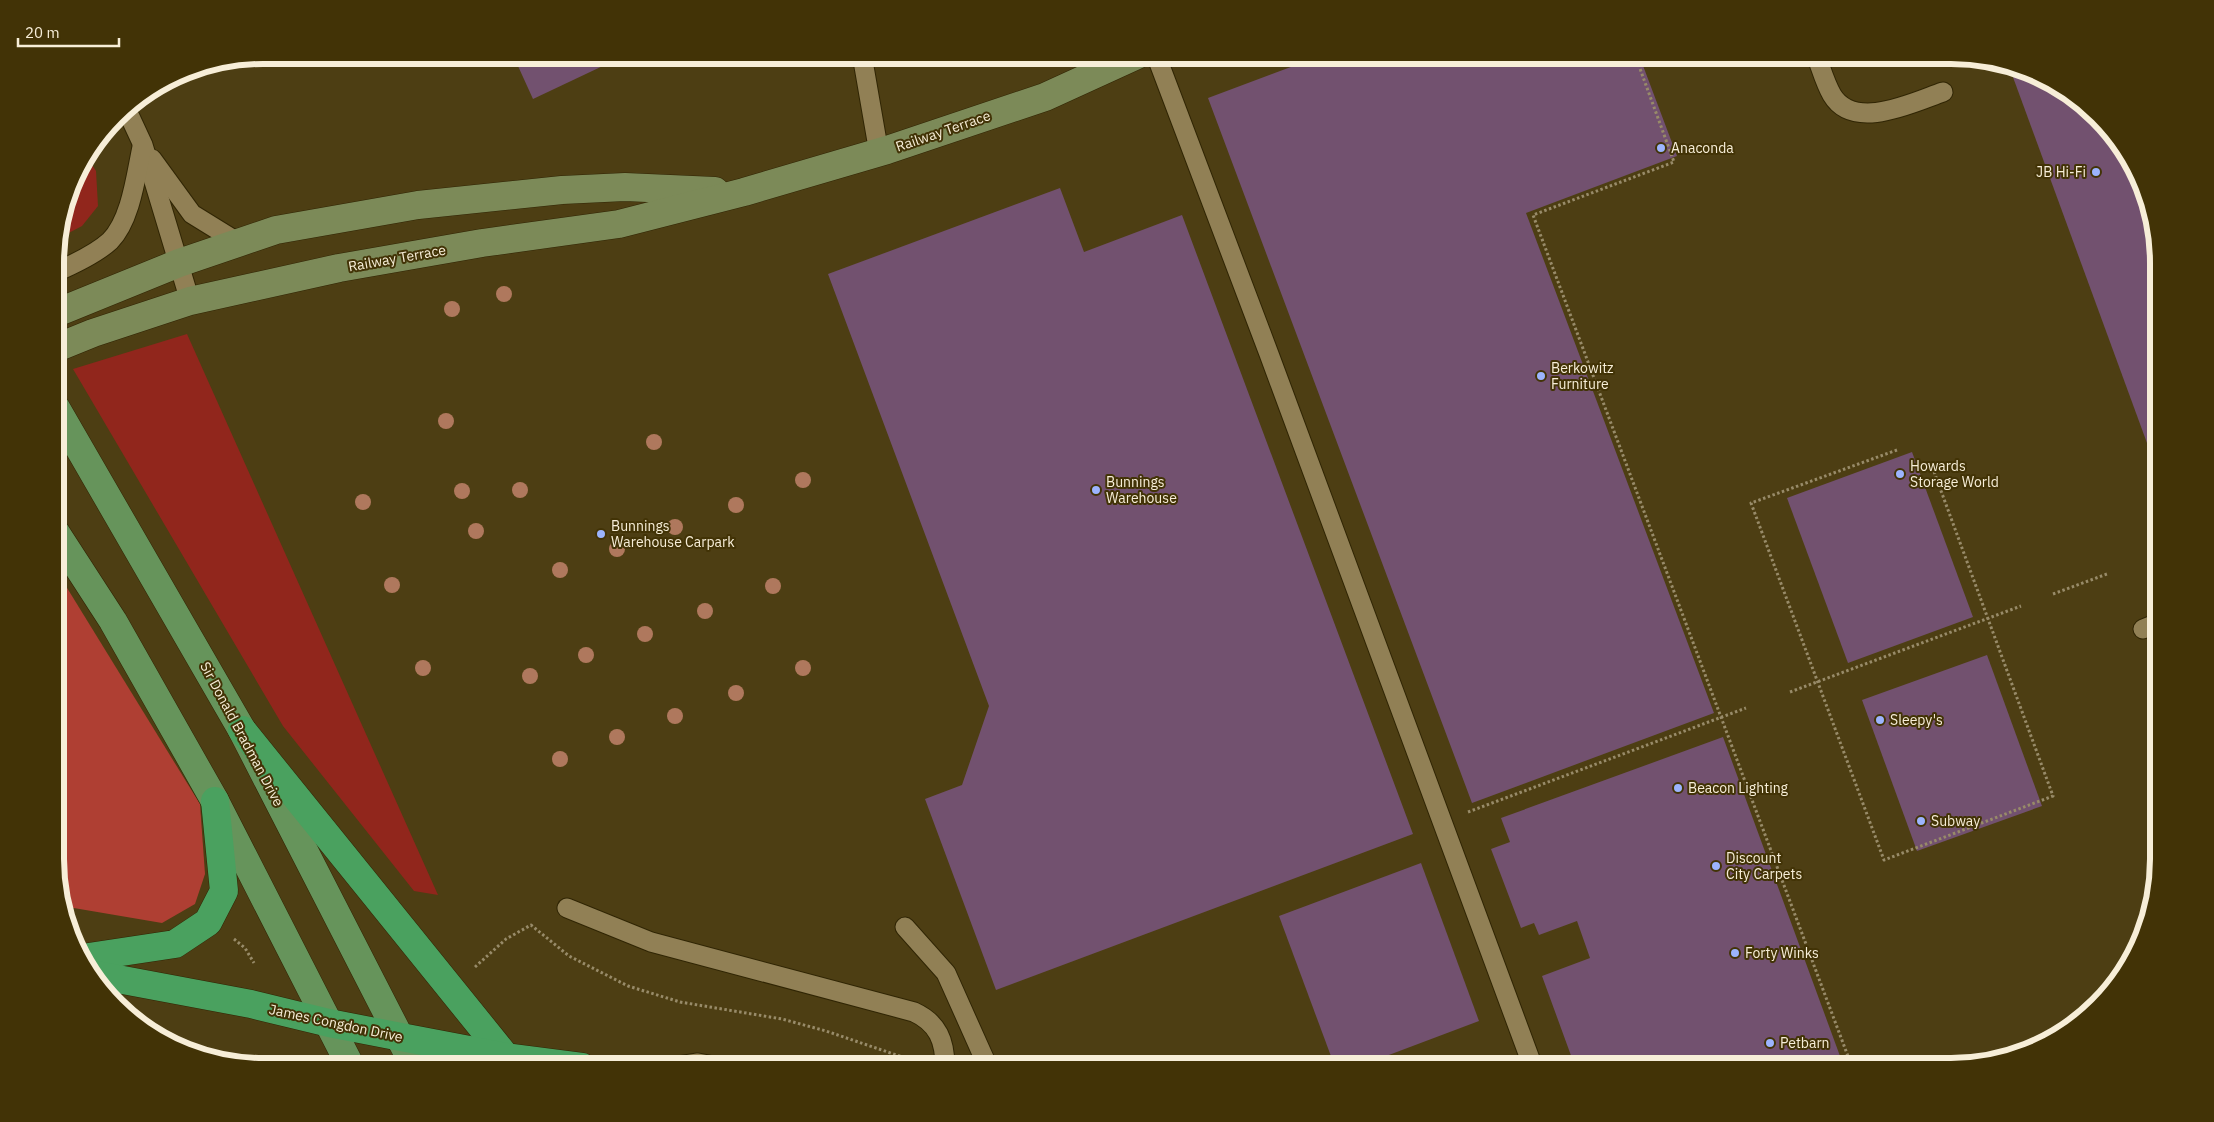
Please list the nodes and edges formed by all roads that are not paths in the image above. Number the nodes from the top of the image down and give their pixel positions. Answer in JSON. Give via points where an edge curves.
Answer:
{"nodes":[{"id":1,"x":864,"y":64,"type":"edge"},
{"id":2,"x":1117,"y":64,"type":"edge"},
{"id":3,"x":1159,"y":64,"type":"edge"},
{"id":4,"x":1820,"y":64,"type":"edge"},
{"id":5,"x":1943,"y":92,"type":"dead end"},
{"id":6,"x":129,"y":116,"type":"edge"},
{"id":7,"x":143,"y":145,"type":"junction"},
{"id":8,"x":879,"y":153,"type":"junction"},
{"id":9,"x":744,"y":192,"type":"junction"},
{"id":10,"x":239,"y":243,"type":"junction"},
{"id":11,"x":179,"y":263,"type":"junction"},
{"id":12,"x":64,"y":268,"type":"edge"},
{"id":13,"x":190,"y":301,"type":"junction"},
{"id":14,"x":64,"y":310,"type":"edge"},
{"id":15,"x":64,"y":345,"type":"edge"},
{"id":16,"x":64,"y":422,"type":"edge"},
{"id":17,"x":64,"y":545,"type":"edge"},
{"id":18,"x":242,"y":730,"type":"junction"},
{"id":19,"x":215,"y":801,"type":"junction"},
{"id":20,"x":567,"y":908,"type":"dead end"},
{"id":21,"x":905,"y":928,"type":"dead end"},
{"id":22,"x":89,"y":957,"type":"edge"},
{"id":23,"x":102,"y":976,"type":"edge"},
{"id":24,"x":329,"y":1023,"type":"junction"},
{"id":25,"x":400,"y":1037,"type":"junction"},
{"id":26,"x":506,"y":1057,"type":"junction"},
{"id":27,"x":346,"y":1058,"type":"edge"},
{"id":28,"x":410,"y":1058,"type":"edge"},
{"id":29,"x":514,"y":1058,"type":"edge"},
{"id":30,"x":944,"y":1058,"type":"edge"},
{"id":31,"x":984,"y":1058,"type":"edge"},
{"id":32,"x":1530,"y":1058,"type":"edge"}],
"edges":[{"from":1,"to":8,"type":"lane"},
{"from":2,"to":8,"type":"main road","name":"Railway Terrace","via":[[1045,97]]},
{"from":3,"to":32,"type":"lane"},
{"from":4,"to":5,"type":"lane","via":[[1832,96],[1843,106],[1861,114],[1886,112]]},
{"from":6,"to":7,"type":"lane"},
{"from":7,"to":10,"type":"lane","via":[[192,214]]},
{"from":7,"to":11,"type":"lane"},
{"from":7,"to":12,"type":"lane","via":[[126,218],[110,241]]},
{"from":8,"to":9,"type":"main road","name":"Railway Terrace"},
{"from":9,"to":10,"type":"main road","name":"Railway Terrace","via":[[625,187],[418,204],[276,230]]},
{"from":9,"to":13,"type":"main road","name":"Railway Terrace","via":[[619,224],[339,268]]},
{"from":10,"to":11,"type":"main road","name":"Railway Terrace"},
{"from":11,"to":13,"type":"lane"},
{"from":11,"to":14,"type":"main road","name":"Railway Terrace"},
{"from":13,"to":15,"type":"main road","name":"Railway Terrace"},
{"from":16,"to":18,"type":"main road","name":"Sir Donald Bradman Drive"},
{"from":17,"to":19,"type":"main road","via":[[114,621]]},
{"from":18,"to":25,"type":"main road","name":"Sir Donald Bradman Drive"},
{"from":18,"to":26,"type":"highway"},
{"from":19,"to":22,"type":"highway","via":[[224,892],[208,922],[175,944]]},
{"from":19,"to":24,"type":"main road"},
{"from":20,"to":30,"type":"lane","via":[[651,942],[914,1012],[927,1018],[937,1030]]},
{"from":21,"to":31,"type":"lane","via":[[946,974]]},
{"from":23,"to":24,"type":"highway","name":"James Congdon Drive","via":[[251,1004]]},
{"from":24,"to":25,"type":"highway","name":"James Congdon Drive"},
{"from":24,"to":27,"type":"main road"},
{"from":25,"to":26,"type":"highway","name":"James Congdon Drive"},
{"from":25,"to":28,"type":"main road","name":"Sir Donald Bradman Drive"},
{"from":26,"to":29,"type":"highway","name":"James Congdon Drive"}]}
